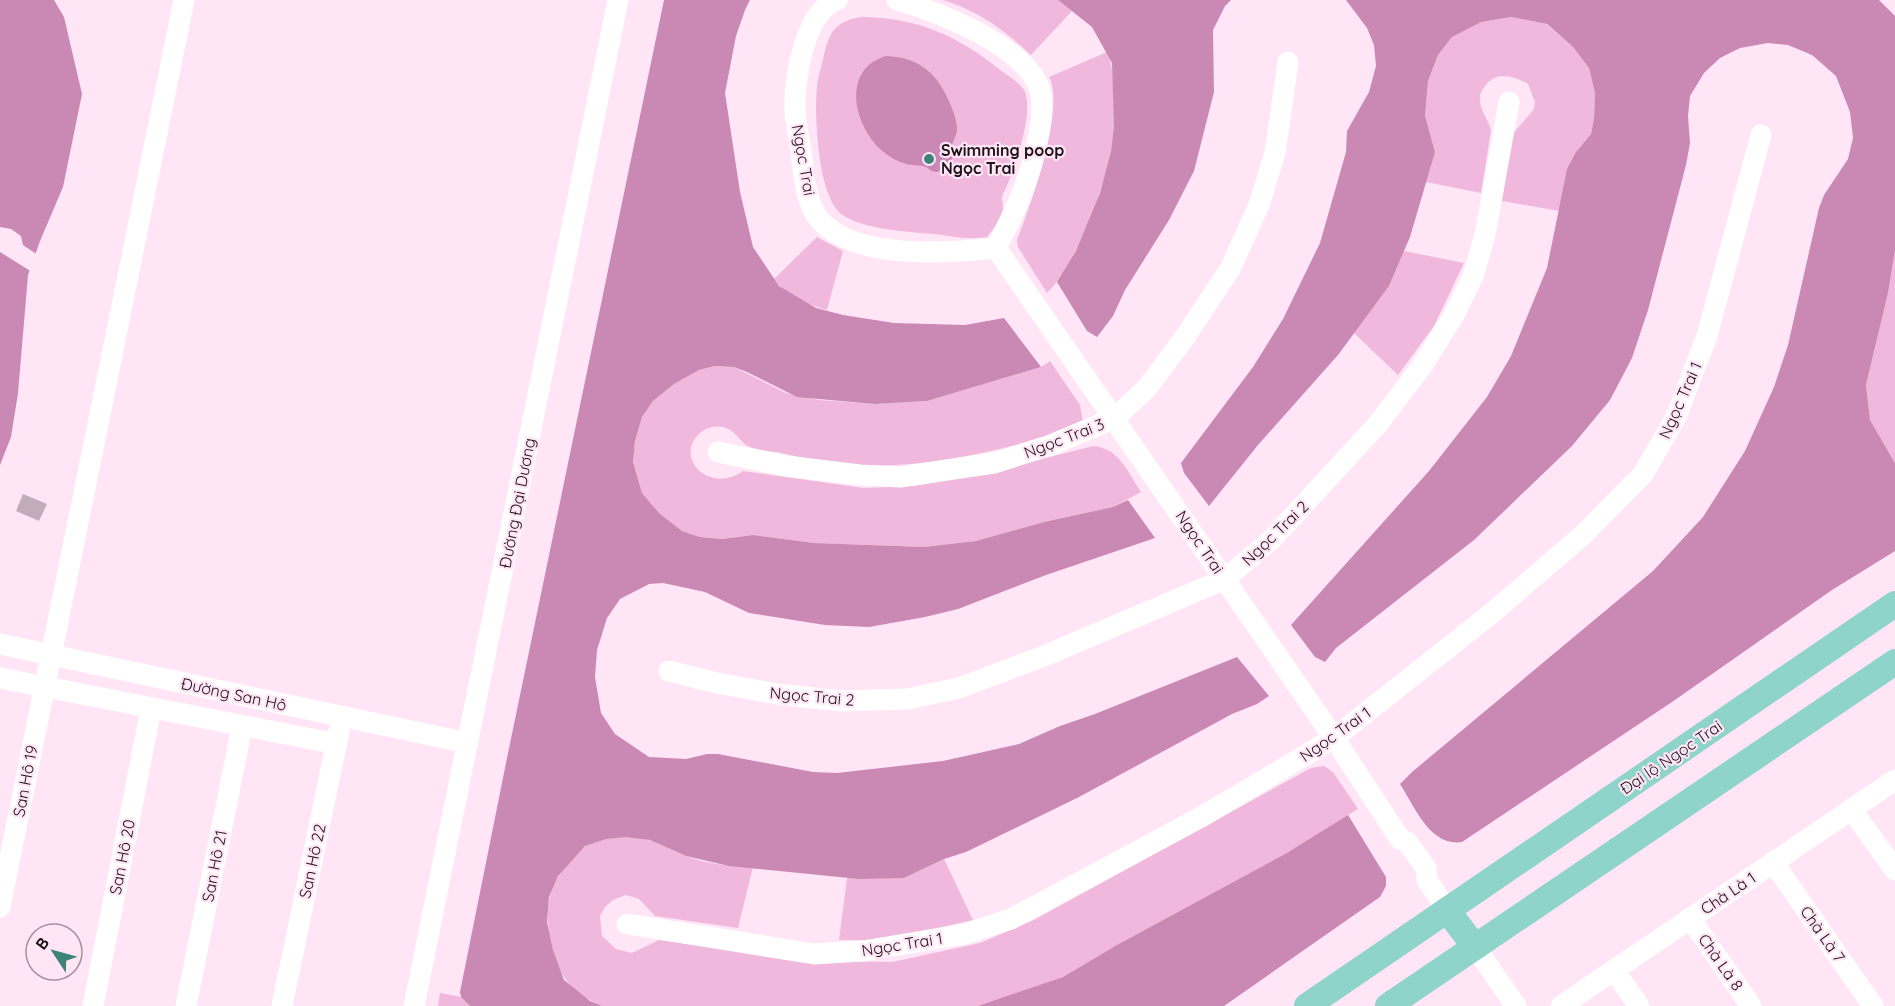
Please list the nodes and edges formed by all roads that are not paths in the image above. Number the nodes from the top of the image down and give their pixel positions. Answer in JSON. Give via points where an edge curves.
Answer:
{"nodes":[{"id":1,"x":184,"y":0,"type":"edge"},
{"id":2,"x":616,"y":0,"type":"edge"},
{"id":3,"x":837,"y":0,"type":"edge"},
{"id":4,"x":897,"y":0,"type":"edge"},
{"id":5,"x":1288,"y":62,"type":"dead end"},
{"id":6,"x":1509,"y":102,"type":"dead end"},
{"id":7,"x":1761,"y":135,"type":"dead end"},
{"id":8,"x":996,"y":248,"type":"junction"},
{"id":9,"x":1115,"y":418,"type":"junction"},
{"id":10,"x":718,"y":452,"type":"dead end"},
{"id":11,"x":1225,"y":579,"type":"junction"},
{"id":12,"x":1895,"y":603,"type":"edge"},
{"id":13,"x":0,"y":644,"type":"edge"},
{"id":14,"x":50,"y":655,"type":"junction"},
{"id":15,"x":669,"y":671,"type":"dead end"},
{"id":16,"x":1892,"y":671,"type":"edge"},
{"id":17,"x":0,"y":678,"type":"edge"},
{"id":18,"x":44,"y":687,"type":"junction"},
{"id":19,"x":151,"y":709,"type":"junction"},
{"id":20,"x":342,"y":717,"type":"junction"},
{"id":21,"x":242,"y":727,"type":"junction"},
{"id":22,"x":1334,"y":738,"type":"junction"},
{"id":23,"x":468,"y":743,"type":"junction"},
{"id":24,"x":337,"y":744,"type":"junction"},
{"id":25,"x":1895,"y":780,"type":"edge"},
{"id":26,"x":1851,"y":809,"type":"junction"},
{"id":27,"x":1773,"y":862,"type":"junction"},
{"id":28,"x":1895,"y":870,"type":"edge"},
{"id":29,"x":0,"y":907,"type":"edge"},
{"id":30,"x":1447,"y":910,"type":"junction"},
{"id":31,"x":1690,"y":918,"type":"junction"},
{"id":32,"x":627,"y":924,"type":"dead end"},
{"id":33,"x":1475,"y":947,"type":"junction"},
{"id":34,"x":1614,"y":970,"type":"junction"},
{"id":35,"x":93,"y":1006,"type":"edge"},
{"id":36,"x":186,"y":1006,"type":"edge"},
{"id":37,"x":282,"y":1006,"type":"edge"},
{"id":38,"x":414,"y":1006,"type":"edge"},
{"id":39,"x":1307,"y":1006,"type":"edge"},
{"id":40,"x":1388,"y":1006,"type":"edge"},
{"id":41,"x":1516,"y":1006,"type":"edge"},
{"id":42,"x":1562,"y":1006,"type":"edge"},
{"id":43,"x":1639,"y":1006,"type":"edge"},
{"id":44,"x":1751,"y":1006,"type":"edge"},
{"id":45,"x":1873,"y":1006,"type":"edge"}],
"edges":[{"from":1,"to":14,"type":"street","name":"San Hô 19"},
{"from":2,"to":23,"type":"street","name":"Đường Đại Dương"},
{"from":3,"to":8,"type":"street","name":"Ngọc Trai","via":[[819,13],[807,37],[795,108],[804,180],[818,218],[838,234],[891,250],[951,252]]},
{"from":4,"to":8,"type":"street","via":[[973,30],[1005,50],[1036,79],[1042,116],[1034,162]]},
{"from":5,"to":9,"type":"street","name":"Ngọc Trai 3","via":[[1275,153],[1259,205],[1230,269],[1147,388]]},
{"from":6,"to":11,"type":"street","name":"Ngọc Trai 2","via":[[1485,235],[1473,276],[1454,315],[1378,424],[1273,538]]},
{"from":7,"to":22,"type":"street","name":"Ngọc Trai 1","via":[[1707,336],[1676,417],[1643,474],[1584,534],[1492,613]]},
{"from":8,"to":9,"type":"street","name":"Ngọc Trai"},
{"from":9,"to":10,"type":"street","name":"Ngọc Trai 3","via":[[994,463],[900,477],[786,466]]},
{"from":9,"to":11,"type":"street","name":"Ngọc Trai"},
{"from":11,"to":15,"type":"street","name":"Ngọc Trai 2","via":[[1044,656],[959,688],[907,699],[841,701],[777,694]]},
{"from":11,"to":22,"type":"street","name":"Ngọc Trai"},
{"from":12,"to":30,"type":"main road","name":"Đại lộ Ngọc Trai"},
{"from":13,"to":14,"type":"street","name":"Đường San Hô"},
{"from":14,"to":18,"type":"street","name":"San Hô 19"},
{"from":14,"to":20,"type":"street","name":"Đường San Hô"},
{"from":16,"to":33,"type":"main road"},
{"from":17,"to":18,"type":"street"},
{"from":18,"to":19,"type":"street"},
{"from":18,"to":29,"type":"street","name":"San Hô 19"},
{"from":19,"to":21,"type":"street"},
{"from":19,"to":35,"type":"street","name":"San Hô 20"},
{"from":20,"to":23,"type":"street","name":"Đường San Hô"},
{"from":20,"to":24,"type":"street","name":"San Hô 22"},
{"from":21,"to":24,"type":"street"},
{"from":21,"to":36,"type":"street","name":"San Hô 21"},
{"from":22,"to":30,"type":"street","name":"Ngọc Trai","via":[[1400,839],[1400,850]]},
{"from":22,"to":32,"type":"street","name":"Ngọc Trai 1","via":[[1203,816],[1011,919],[965,934],[863,951],[814,954]]},
{"from":23,"to":38,"type":"street","name":"Đường Đại Dương"},
{"from":24,"to":37,"type":"street","name":"San Hô 22"},
{"from":25,"to":26,"type":"street","name":"Chà Là 1"},
{"from":26,"to":27,"type":"street","name":"Chà Là 1"},
{"from":26,"to":28,"type":"street"},
{"from":27,"to":31,"type":"street","name":"Chà Là 1"},
{"from":27,"to":45,"type":"street","name":"Chà Là 7"},
{"from":30,"to":33,"type":"main road"},
{"from":30,"to":39,"type":"main road","name":"Đại lộ Ngọc Trai"},
{"from":31,"to":34,"type":"street","name":"Chà Là 1"},
{"from":31,"to":44,"type":"street","name":"Chà Là 8"},
{"from":33,"to":40,"type":"main road"},
{"from":33,"to":41,"type":"street"},
{"from":34,"to":42,"type":"street","name":"Chà Là 1"},
{"from":34,"to":43,"type":"street"}]}
